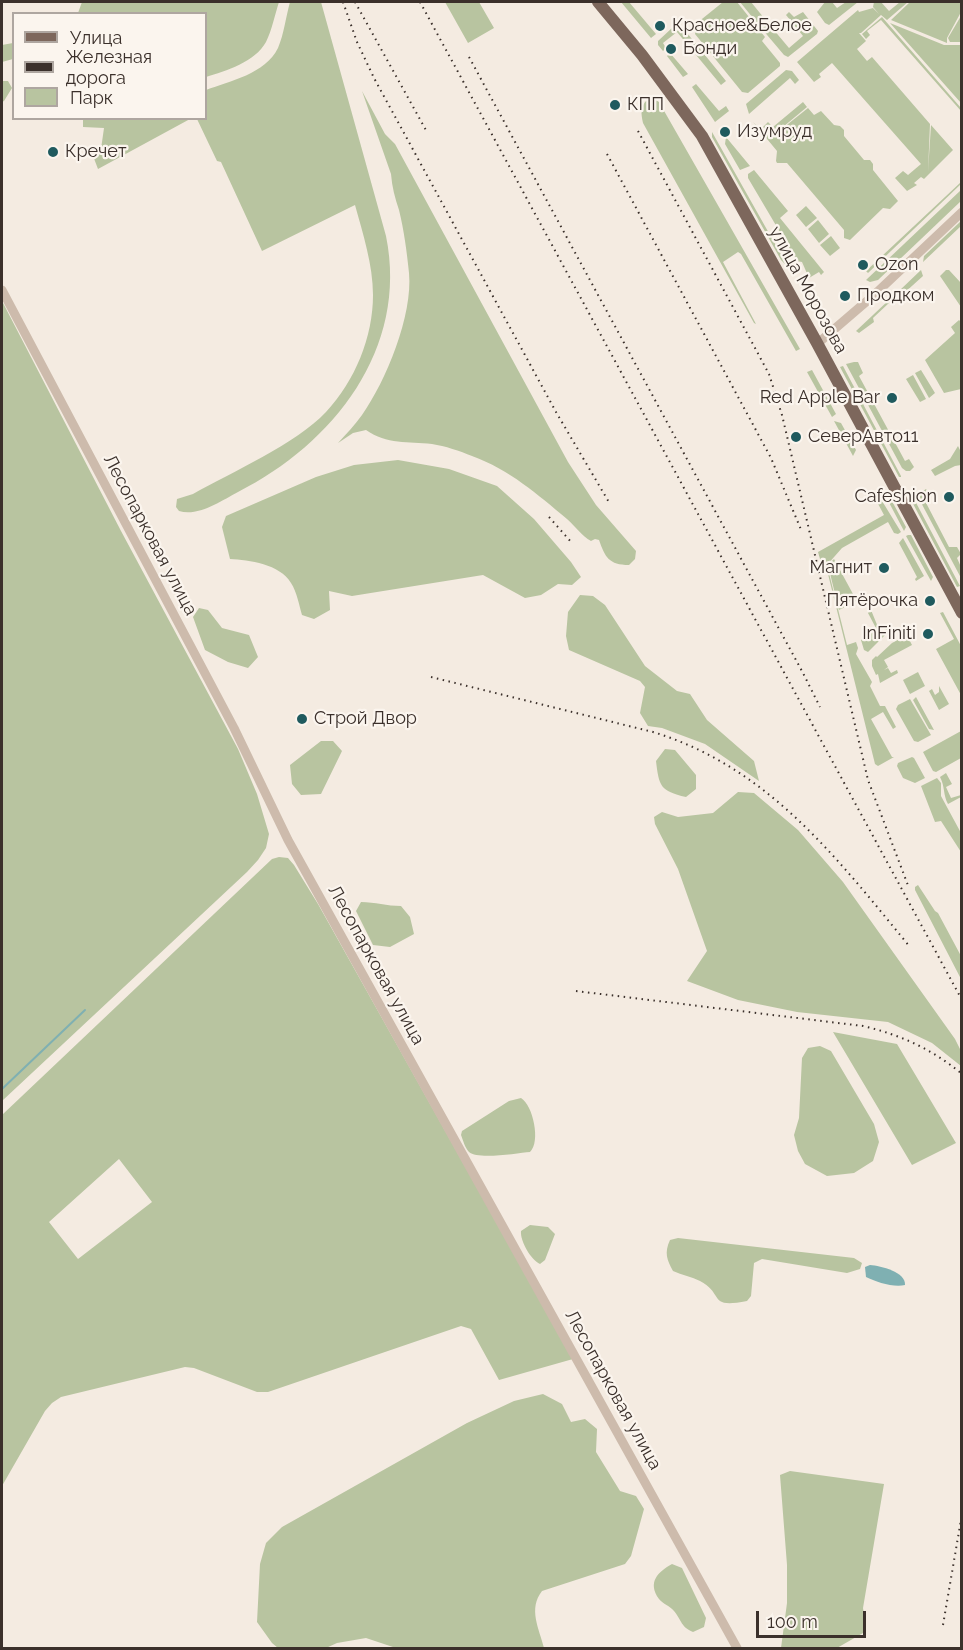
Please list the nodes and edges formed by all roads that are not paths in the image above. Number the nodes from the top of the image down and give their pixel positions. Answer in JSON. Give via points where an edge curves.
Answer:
{"nodes":[{"id":1,"x":598,"y":2,"type":"edge"},
{"id":2,"x":962,"y":212,"type":"edge"},
{"id":3,"x":2,"y":290,"type":"edge"},
{"id":4,"x":817,"y":344,"type":"junction"},
{"id":5,"x":962,"y":613,"type":"edge"},
{"id":6,"x":737,"y":1648,"type":"edge"}],
"edges":[{"from":1,"to":4,"type":"main road","name":"улица Морозова","via":[[702,136]]},
{"from":2,"to":4,"type":"street"},
{"from":3,"to":6,"type":"street","name":"Лесопарковая улица","via":[[234,728],[288,840]]},
{"from":4,"to":5,"type":"main road","name":"улица Морозова"}]}
